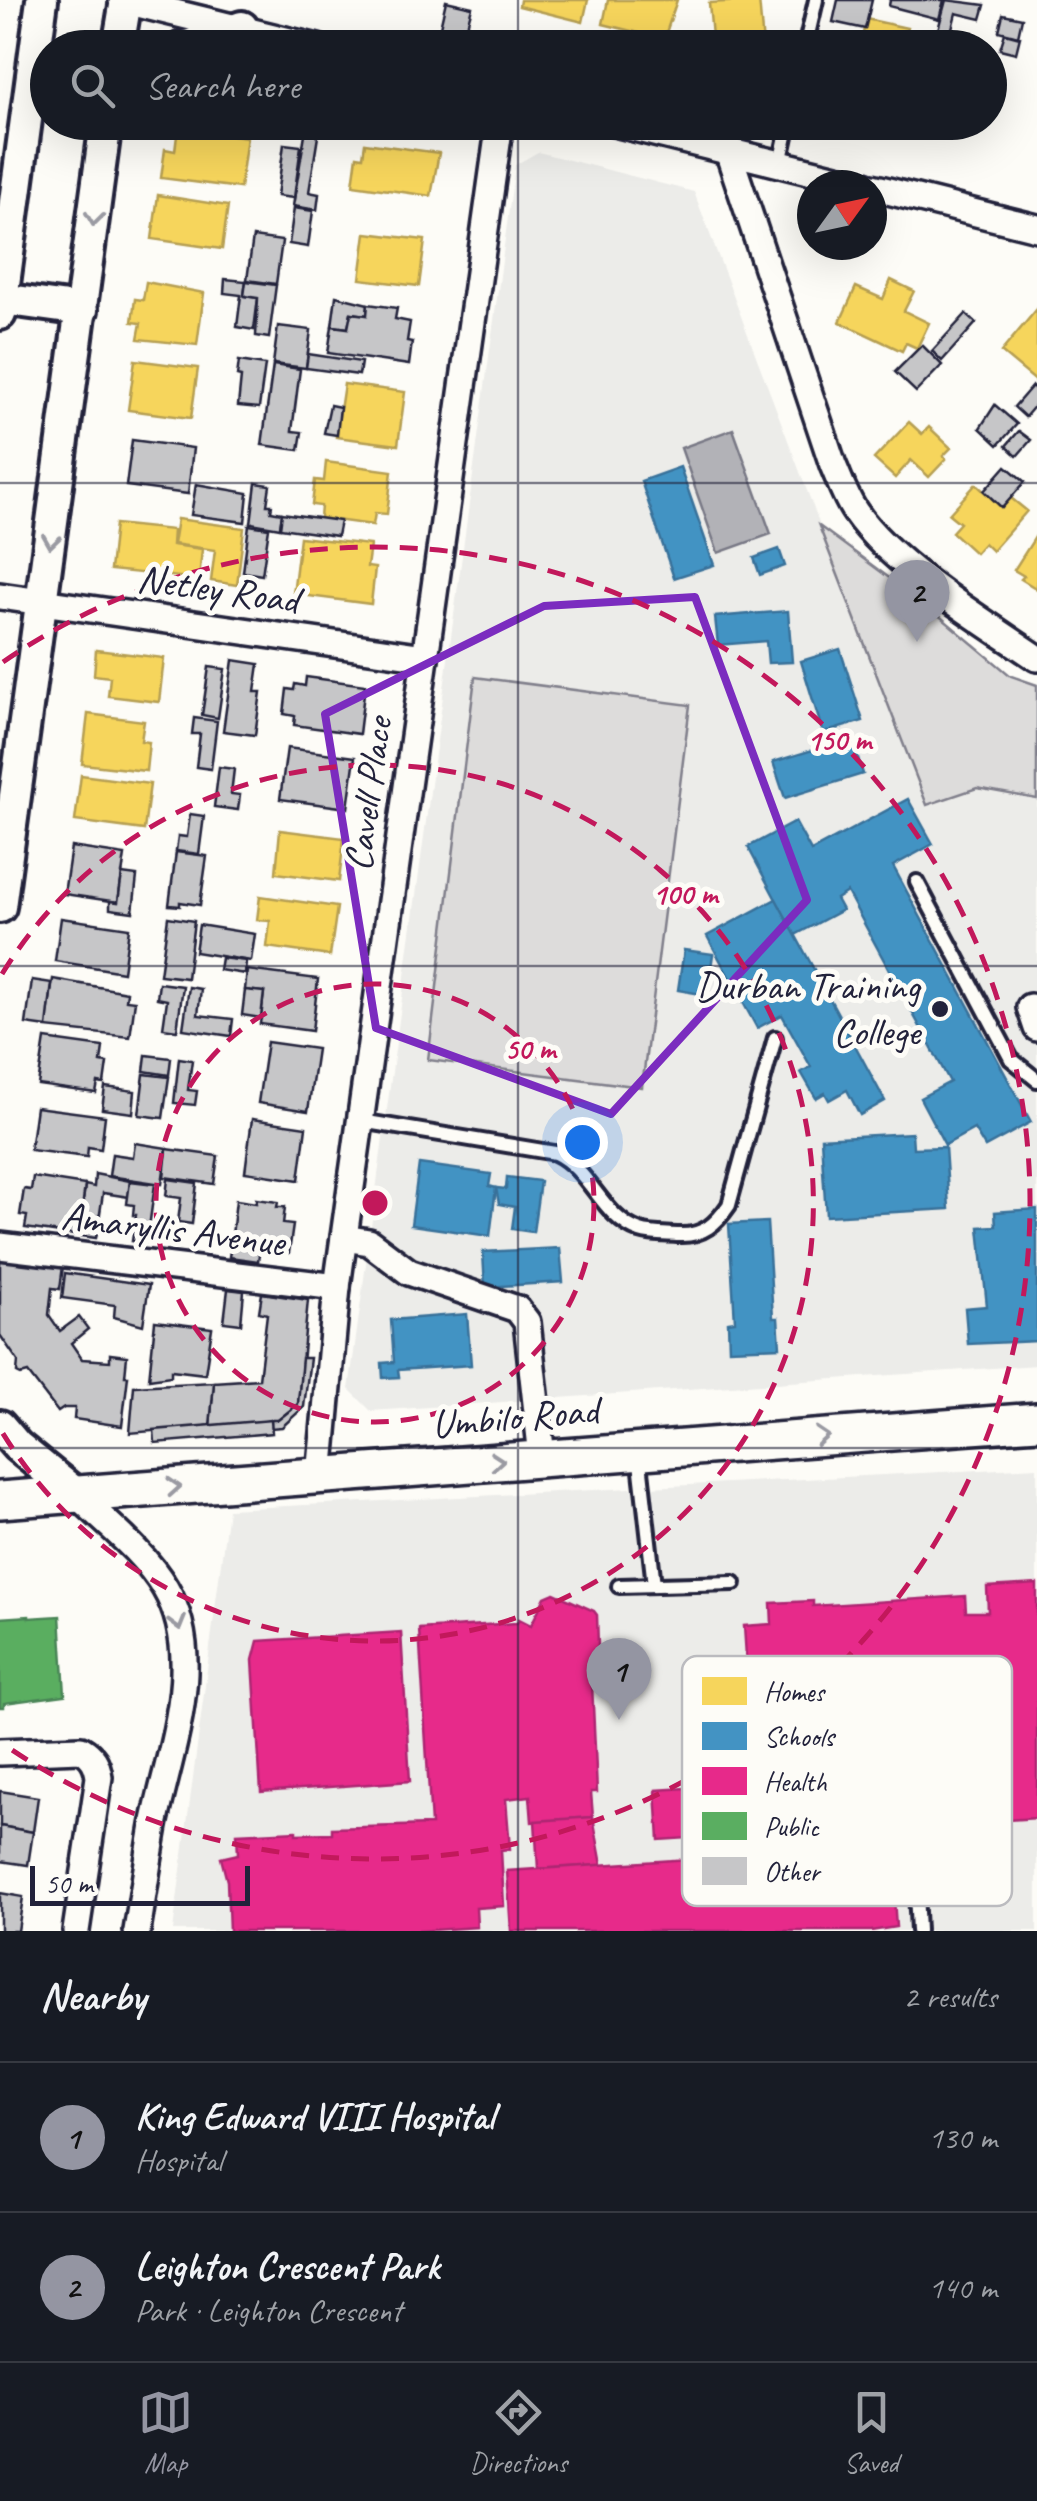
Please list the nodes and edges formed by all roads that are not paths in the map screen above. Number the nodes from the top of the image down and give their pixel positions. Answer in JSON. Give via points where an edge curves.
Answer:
{"nodes":[{"id":1,"x":42,"y":0,"type":"edge"},
{"id":2,"x":125,"y":0,"type":"edge"},
{"id":3,"x":816,"y":0,"type":"edge"},
{"id":4,"x":242,"y":27,"type":"junction"},
{"id":5,"x":37,"y":30,"type":"edge"},
{"id":6,"x":121,"y":30,"type":"edge"},
{"id":7,"x":233,"y":30,"type":"edge"},
{"id":8,"x":253,"y":30,"type":"edge"},
{"id":9,"x":810,"y":30,"type":"edge"},
{"id":10,"x":30,"y":75,"type":"edge"},
{"id":11,"x":104,"y":140,"type":"edge"},
{"id":12,"x":497,"y":140,"type":"edge"},
{"id":13,"x":686,"y":140,"type":"edge"},
{"id":14,"x":785,"y":140,"type":"edge"},
{"id":15,"x":728,"y":150,"type":"junction"},
{"id":16,"x":780,"y":164,"type":"junction"},
{"id":17,"x":804,"y":170,"type":"edge"},
{"id":18,"x":887,"y":191,"type":"edge"},
{"id":19,"x":6,"y":224,"type":"edge"},
{"id":20,"x":1037,"y":228,"type":"edge"},
{"id":21,"x":1,"y":306,"type":"edge"},
{"id":22,"x":82,"y":310,"type":"junction"},
{"id":23,"x":0,"y":596,"type":"edge"},
{"id":24,"x":43,"y":602,"type":"junction"},
{"id":25,"x":425,"y":656,"type":"junction"},
{"id":26,"x":1037,"y":658,"type":"edge"},
{"id":27,"x":916,"y":882,"type":"dead end"},
{"id":28,"x":0,"y":907,"type":"edge"},
{"id":29,"x":774,"y":1038,"type":"dead end"},
{"id":30,"x":1037,"y":1080,"type":"edge"},
{"id":31,"x":361,"y":1121,"type":"junction"},
{"id":32,"x":344,"y":1238,"type":"junction"},
{"id":33,"x":0,"y":1246,"type":"edge"},
{"id":34,"x":337,"y":1287,"type":"junction"},
{"id":35,"x":1037,"y":1421,"type":"edge"},
{"id":36,"x":0,"y":1426,"type":"edge"},
{"id":37,"x":638,"y":1449,"type":"junction"},
{"id":38,"x":542,"y":1457,"type":"junction"},
{"id":39,"x":320,"y":1477,"type":"junction"},
{"id":40,"x":76,"y":1494,"type":"junction"},
{"id":41,"x":0,"y":1500,"type":"edge"},
{"id":42,"x":654,"y":1584,"type":"junction"},
{"id":43,"x":734,"y":1584,"type":"dead end"},
{"id":44,"x":619,"y":1586,"type":"dead end"},
{"id":45,"x":0,"y":1752,"type":"edge"},
{"id":46,"x":917,"y":1906,"type":"edge"},
{"id":47,"x":76,"y":1931,"type":"edge"},
{"id":48,"x":138,"y":1931,"type":"edge"},
{"id":49,"x":918,"y":1931,"type":"edge"}],
"edges":[{"from":1,"to":5,"type":"street"},
{"from":2,"to":4,"type":"street"},
{"from":2,"to":6,"type":"street"},
{"from":3,"to":9,"type":"lane"},
{"from":4,"to":7,"type":"street"},
{"from":4,"to":8,"type":"street"},
{"from":10,"to":19,"type":"street"},
{"from":11,"to":22,"type":"street","one_way":true},
{"from":12,"to":25,"type":"street","name":"Cavell Place"},
{"from":13,"to":15,"type":"street"},
{"from":14,"to":16,"type":"lane"},
{"from":15,"to":16,"type":"street"},
{"from":15,"to":26,"type":"street","via":[[855,512],[938,588]]},
{"from":16,"to":17,"type":"street"},
{"from":18,"to":20,"type":"street"},
{"from":19,"to":21,"type":"street"},
{"from":21,"to":22,"type":"street"},
{"from":22,"to":24,"type":"street","one_way":true},
{"from":23,"to":24,"type":"street","name":"Netley Road"},
{"from":24,"to":25,"type":"street","name":"Netley Road"},
{"from":24,"to":28,"type":"street"},
{"from":25,"to":31,"type":"street","name":"Cavell Place"},
{"from":27,"to":30,"type":"lane","via":[[1011,1059]]},
{"from":29,"to":31,"type":"lane","via":[[729,1205],[712,1227],[689,1235],[628,1226],[578,1166],[555,1153]]},
{"from":31,"to":32,"type":"street","name":"Cavell Place"},
{"from":32,"to":34,"type":"street","name":"Cavell Place"},
{"from":32,"to":38,"type":"street","name":"Amaryllis Avenue","via":[[369,1242],[410,1272],[522,1314]]},
{"from":33,"to":34,"type":"street","name":"Amaryllis Avenue"},
{"from":34,"to":39,"type":"street","name":"Cavell Place"},
{"from":37,"to":35,"type":"main road","name":"Umbilo Road","one_way":true},
{"from":36,"to":40,"type":"street"},
{"from":37,"to":38,"type":"main road","name":"Umbilo Road"},
{"from":37,"to":42,"type":"lane"},
{"from":39,"to":38,"type":"main road","name":"Umbilo Road","one_way":true},
{"from":40,"to":39,"type":"main road","name":"Umbilo Road","one_way":true},
{"from":40,"to":41,"type":"main road","name":"Umbilo Road"},
{"from":40,"to":48,"type":"street","one_way":true,"via":[[151,1567],[182,1626],[183,1692]]},
{"from":42,"to":43,"type":"lane"},
{"from":42,"to":44,"type":"lane"},
{"from":45,"to":47,"type":"street","via":[[81,1749],[97,1766]]},
{"from":46,"to":49,"type":"lane"}]}
